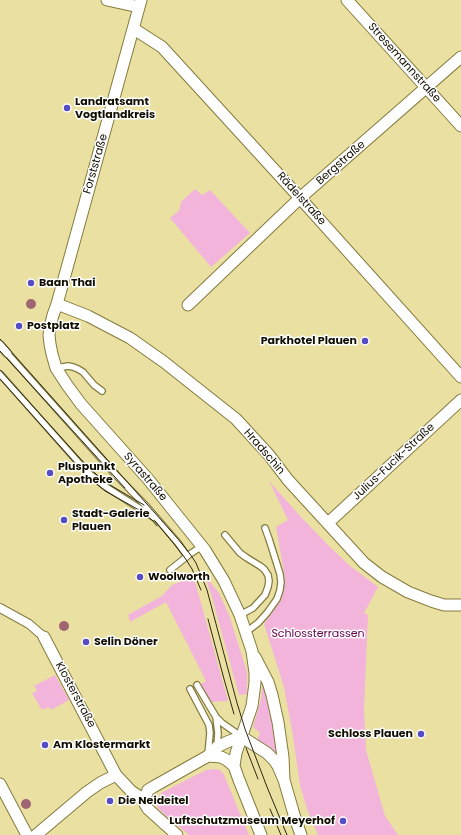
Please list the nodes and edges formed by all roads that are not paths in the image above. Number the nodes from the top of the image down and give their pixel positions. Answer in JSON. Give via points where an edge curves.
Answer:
{"nodes":[{"id":1,"x":107,"y":0,"type":"edge"},
{"id":2,"x":347,"y":0,"type":"edge"},
{"id":3,"x":140,"y":4,"type":"edge"},
{"id":4,"x":134,"y":29,"type":"junction"},
{"id":5,"x":461,"y":57,"type":"edge"},
{"id":6,"x":426,"y":88,"type":"junction"},
{"id":7,"x":461,"y":126,"type":"edge"},
{"id":8,"x":300,"y":198,"type":"junction"},
{"id":9,"x":57,"y":304,"type":"junction"},
{"id":10,"x":188,"y":305,"type":"dead end"},
{"id":11,"x":0,"y":345,"type":"edge"},
{"id":12,"x":7,"y":353,"type":"joint"},
{"id":13,"x":56,"y":368,"type":"junction"},
{"id":14,"x":0,"y":374,"type":"edge"},
{"id":15,"x":461,"y":377,"type":"edge"},
{"id":16,"x":102,"y":390,"type":"dead end"},
{"id":17,"x":461,"y":400,"type":"edge"},
{"id":18,"x":158,"y":521,"type":"junction"},
{"id":19,"x":328,"y":523,"type":"junction"},
{"id":20,"x":265,"y":528,"type":"dead end"},
{"id":21,"x":225,"y":535,"type":"dead end"},
{"id":22,"x":202,"y":546,"type":"junction"},
{"id":23,"x":187,"y":556,"type":"junction"},
{"id":24,"x":170,"y":570,"type":"dead end"},
{"id":25,"x":461,"y":605,"type":"edge"},
{"id":26,"x":0,"y":608,"type":"edge"},
{"id":27,"x":240,"y":615,"type":"junction"},
{"id":28,"x":246,"y":632,"type":"junction"},
{"id":29,"x":44,"y":637,"type":"joint"},
{"id":30,"x":252,"y":651,"type":"junction"},
{"id":31,"x":197,"y":685,"type":"dead end"},
{"id":32,"x":190,"y":689,"type":"dead end"},
{"id":33,"x":216,"y":717,"type":"junction"},
{"id":34,"x":242,"y":737,"type":"junction"},
{"id":35,"x":217,"y":747,"type":"junction"},
{"id":36,"x":208,"y":756,"type":"junction"},
{"id":37,"x":234,"y":766,"type":"junction"},
{"id":38,"x":116,"y":775,"type":"junction"},
{"id":39,"x":284,"y":780,"type":"junction"},
{"id":40,"x":0,"y":784,"type":"edge"},
{"id":41,"x":145,"y":798,"type":"junction"},
{"id":42,"x":27,"y":835,"type":"edge"},
{"id":43,"x":36,"y":835,"type":"edge"},
{"id":44,"x":177,"y":835,"type":"edge"},
{"id":45,"x":261,"y":835,"type":"edge"},
{"id":46,"x":301,"y":835,"type":"edge"}],
"edges":[{"from":1,"to":3,"type":"street"},
{"from":2,"to":6,"type":"street","name":"Stresemannstraße"},
{"from":3,"to":4,"type":"street","name":"Forststraße"},
{"from":4,"to":8,"type":"street","name":"Rädelstraße","via":[[162,47]]},
{"from":4,"to":9,"type":"street","name":"Forststraße"},
{"from":5,"to":6,"type":"street","name":"Bergstraße"},
{"from":6,"to":7,"type":"street","name":"Stresemannstraße"},
{"from":6,"to":8,"type":"street","name":"Bergstraße"},
{"from":8,"to":10,"type":"street","name":"Bergstraße"},
{"from":8,"to":15,"type":"street","name":"Rädelstraße"},
{"from":9,"to":13,"type":"street","name":"Syrastraße","via":[[49,335]]},
{"from":9,"to":19,"type":"street","name":"Hradschin","via":[[88,316],[130,338],[236,419]]},
{"from":11,"to":12,"type":"street"},
{"from":12,"to":18,"type":"lane"},
{"from":13,"to":16,"type":"lane","via":[[78,368]]},
{"from":13,"to":22,"type":"street","name":"Syrastraße","via":[[81,404],[148,479]]},
{"from":14,"to":18,"type":"lane","via":[[86,470],[103,485]]},
{"from":17,"to":19,"type":"street","name":"Julius-Fucik-Straße"},
{"from":18,"to":23,"type":"lane"},
{"from":19,"to":25,"type":"street","name":"Hradschin","via":[[364,563],[382,577],[408,592],[431,601],[444,605]]},
{"from":20,"to":28,"type":"lane","via":[[280,574],[280,590],[267,613]]},
{"from":21,"to":27,"type":"lane","via":[[240,553],[264,569],[268,575],[265,595],[256,605]]},
{"from":22,"to":23,"type":"lane"},
{"from":22,"to":27,"type":"street","name":"Syrastraße","via":[[224,580]]},
{"from":23,"to":24,"type":"lane"},
{"from":26,"to":29,"type":"street","via":[[29,624]]},
{"from":27,"to":28,"type":"street","name":"Syrastraße"},
{"from":28,"to":30,"type":"street","name":"Syrastraße"},
{"from":29,"to":38,"type":"street","name":"Klosterstraße"},
{"from":30,"to":34,"type":"street","name":"Syrastraße","via":[[255,673],[254,698]]},
{"from":30,"to":39,"type":"street","name":"Syrastraße","via":[[272,695],[284,757]]},
{"from":31,"to":33,"type":"lane"},
{"from":32,"to":36,"type":"lane","via":[[209,725]]},
{"from":33,"to":34,"type":"lane"},
{"from":33,"to":35,"type":"lane"},
{"from":34,"to":35,"type":"street"},
{"from":34,"to":37,"type":"street","name":"Syrastraße"},
{"from":34,"to":39,"type":"street","name":"Syrastraße","via":[[274,760]]},
{"from":35,"to":36,"type":"street"},
{"from":36,"to":37,"type":"street","via":[[221,757]]},
{"from":36,"to":41,"type":"street","via":[[148,790]]},
{"from":37,"to":45,"type":"street"},
{"from":38,"to":41,"type":"street","name":"Klosterstraße","via":[[131,791]]},
{"from":38,"to":43,"type":"street","via":[[87,792]]},
{"from":39,"to":46,"type":"street","name":"Syrastraße"},
{"from":40,"to":42,"type":"street"},
{"from":41,"to":44,"type":"street","via":[[148,809]]}]}
